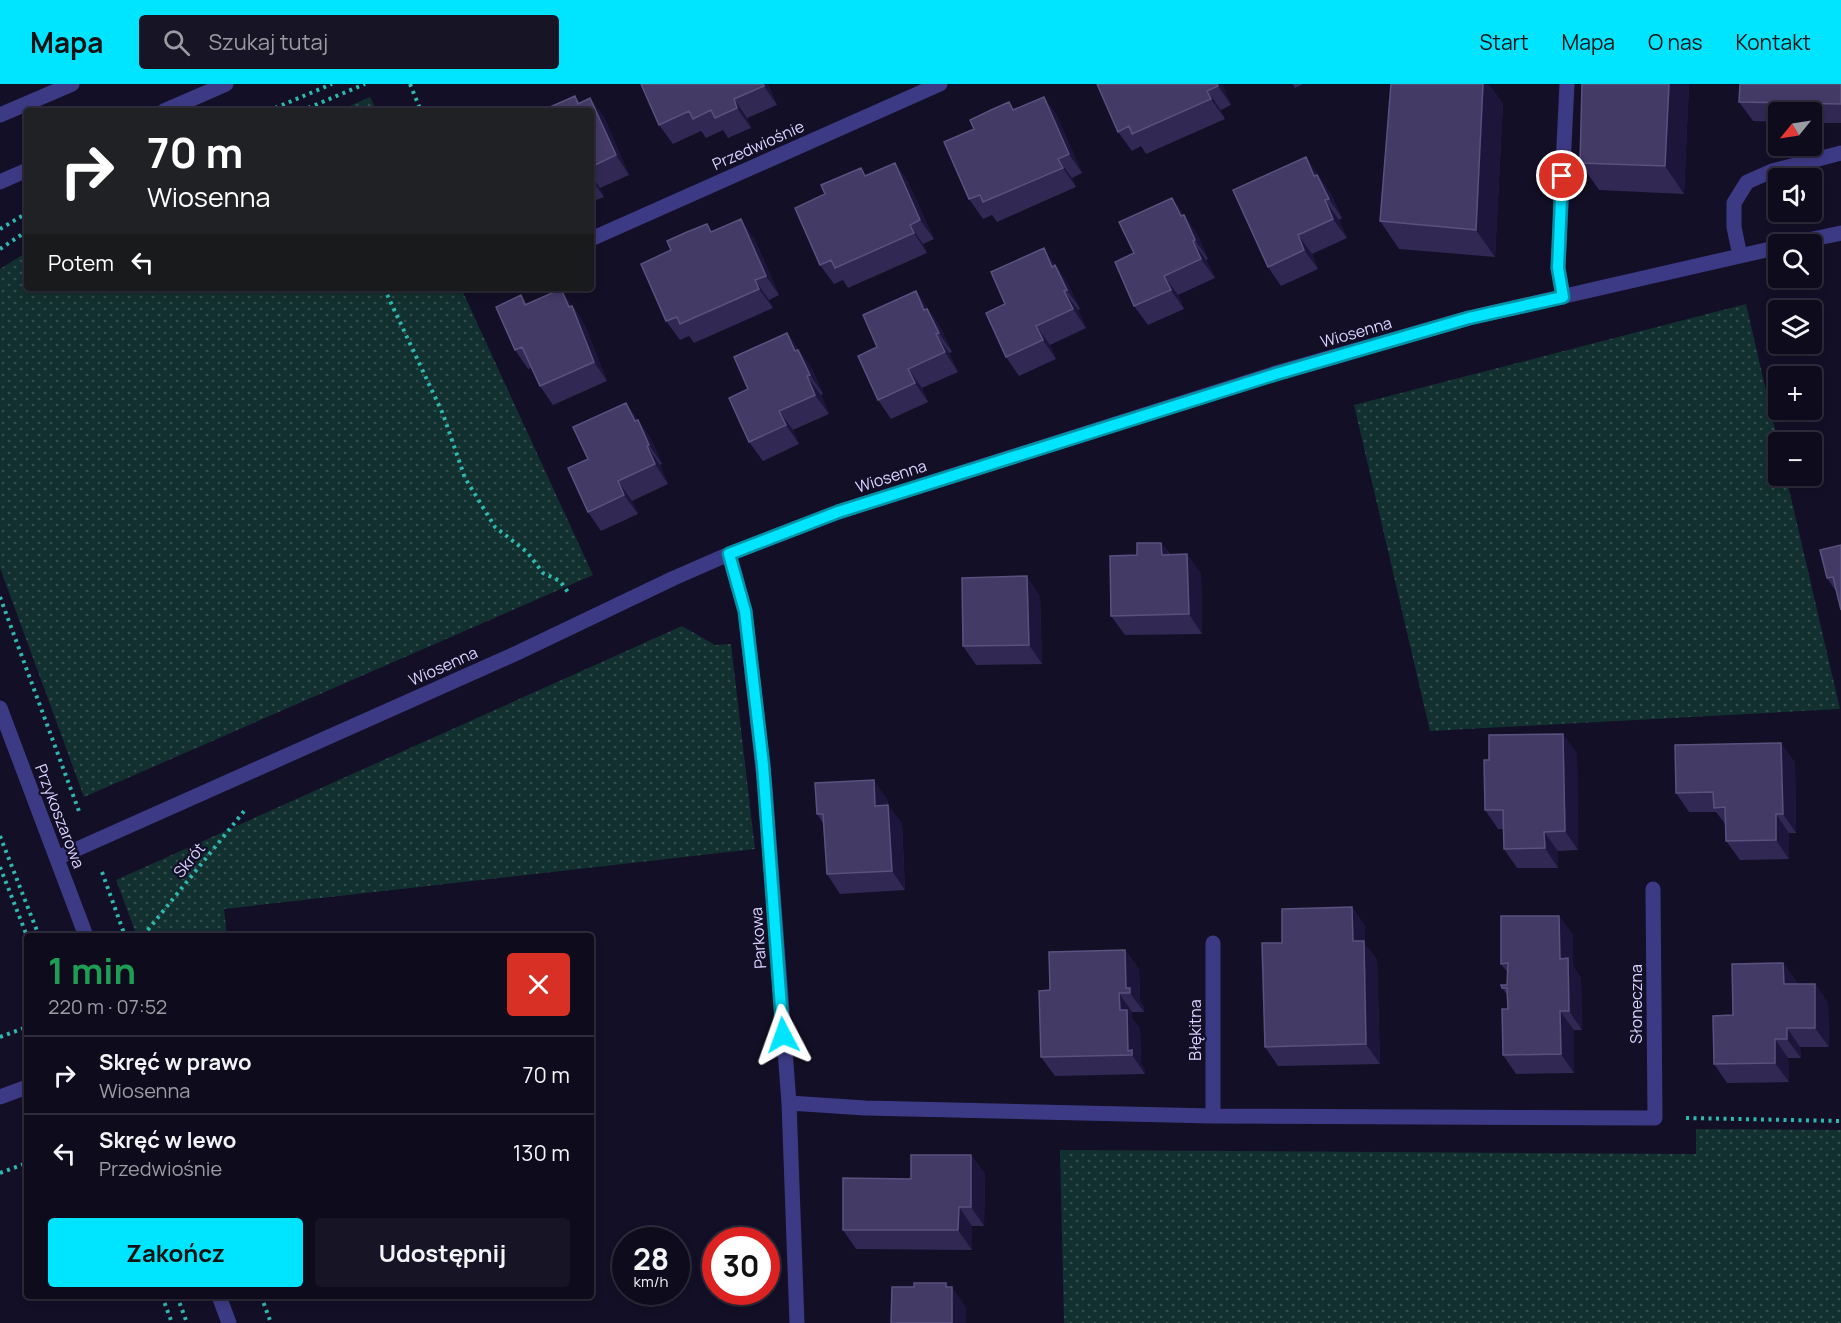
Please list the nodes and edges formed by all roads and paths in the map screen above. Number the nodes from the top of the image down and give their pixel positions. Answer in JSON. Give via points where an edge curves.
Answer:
{"nodes":[{"id":1,"x":72,"y":84,"type":"edge"},
{"id":2,"x":226,"y":84,"type":"edge"},
{"id":3,"x":332,"y":84,"type":"edge"},
{"id":4,"x":365,"y":84,"type":"edge"},
{"id":5,"x":410,"y":84,"type":"edge"},
{"id":6,"x":940,"y":84,"type":"edge"},
{"id":7,"x":1567,"y":84,"type":"edge"},
{"id":8,"x":312,"y":106,"type":"joint"},
{"id":9,"x":171,"y":108,"type":"edge"},
{"id":10,"x":275,"y":108,"type":"edge"},
{"id":11,"x":308,"y":108,"type":"edge"},
{"id":12,"x":420,"y":108,"type":"edge"},
{"id":13,"x":0,"y":115,"type":"edge"},
{"id":14,"x":1841,"y":153,"type":"edge"},
{"id":15,"x":24,"y":171,"type":"edge"},
{"id":16,"x":0,"y":182,"type":"edge"},
{"id":17,"x":24,"y":215,"type":"edge"},
{"id":18,"x":0,"y":229,"type":"edge"},
{"id":19,"x":24,"y":233,"type":"edge"},
{"id":20,"x":1841,"y":233,"type":"edge"},
{"id":21,"x":1822,"y":237,"type":"edge"},
{"id":22,"x":594,"y":238,"type":"edge"},
{"id":23,"x":0,"y":249,"type":"edge"},
{"id":24,"x":1768,"y":250,"type":"edge"},
{"id":25,"x":1740,"y":256,"type":"junction"},
{"id":26,"x":385,"y":291,"type":"edge"},
{"id":27,"x":1563,"y":297,"type":"junction"},
{"id":28,"x":729,"y":554,"type":"junction"},
{"id":29,"x":0,"y":597,"type":"edge"},
{"id":30,"x":572,"y":598,"type":"dead end"},
{"id":31,"x":0,"y":708,"type":"edge"},
{"id":32,"x":246,"y":809,"type":"dead end"},
{"id":33,"x":0,"y":836,"type":"edge"},
{"id":34,"x":92,"y":842,"type":"junction"},
{"id":35,"x":57,"y":858,"type":"junction"},
{"id":36,"x":0,"y":867,"type":"edge"},
{"id":37,"x":1653,"y":889,"type":"dead end"},
{"id":38,"x":26,"y":933,"type":"edge"},
{"id":39,"x":38,"y":933,"type":"edge"},
{"id":40,"x":85,"y":933,"type":"edge"},
{"id":41,"x":124,"y":933,"type":"edge"},
{"id":42,"x":145,"y":933,"type":"edge"},
{"id":43,"x":1214,"y":943,"type":"dead end"},
{"id":44,"x":24,"y":1028,"type":"edge"},
{"id":45,"x":0,"y":1037,"type":"edge"},
{"id":46,"x":24,"y":1088,"type":"edge"},
{"id":47,"x":0,"y":1097,"type":"edge"},
{"id":48,"x":789,"y":1103,"type":"junction"},
{"id":49,"x":1213,"y":1116,"type":"junction"},
{"id":50,"x":1655,"y":1118,"type":"junction"},
{"id":51,"x":1841,"y":1121,"type":"edge"},
{"id":52,"x":24,"y":1165,"type":"edge"},
{"id":53,"x":0,"y":1173,"type":"edge"},
{"id":54,"x":163,"y":1299,"type":"edge"},
{"id":55,"x":178,"y":1299,"type":"edge"},
{"id":56,"x":220,"y":1299,"type":"edge"},
{"id":57,"x":262,"y":1299,"type":"edge"},
{"id":58,"x":171,"y":1323,"type":"edge"},
{"id":59,"x":187,"y":1323,"type":"edge"},
{"id":60,"x":229,"y":1323,"type":"edge"},
{"id":61,"x":271,"y":1323,"type":"edge"},
{"id":62,"x":797,"y":1323,"type":"edge"}],
"edges":[{"from":1,"to":13,"type":"street"},
{"from":2,"to":9,"type":"street"},
{"from":3,"to":10,"type":"path"},
{"from":4,"to":8,"type":"path"},
{"from":5,"to":12,"type":"path"},
{"from":6,"to":22,"type":"street","name":"Przedwiośnie"},
{"from":7,"to":27,"type":"street","via":[[1558,268]]},
{"from":8,"to":11,"type":"path"},
{"from":14,"to":25,"type":"street","via":[[1772,171],[1747,182],[1734,203]]},
{"from":15,"to":16,"type":"street"},
{"from":17,"to":18,"type":"path"},
{"from":19,"to":23,"type":"path"},
{"from":20,"to":21,"type":"street"},
{"from":24,"to":25,"type":"street","name":"Wiosenna"},
{"from":25,"to":27,"type":"street","name":"Wiosenna"},
{"from":26,"to":30,"type":"path","via":[[443,414],[471,488],[495,527],[527,552],[543,573],[560,581]]},
{"from":27,"to":28,"type":"street","name":"Wiosenna","via":[[1469,318],[1276,374],[838,512]]},
{"from":28,"to":34,"type":"street","name":"Wiosenna"},
{"from":28,"to":48,"type":"street","name":"Parkowa","via":[[745,611],[762,763]]},
{"from":29,"to":34,"type":"path"},
{"from":31,"to":35,"type":"street","name":"Przykoszarowa"},
{"from":32,"to":42,"type":"path","name":"Skrót"},
{"from":33,"to":39,"type":"path"},
{"from":34,"to":35,"type":"street","name":"Wiosenna"},
{"from":34,"to":41,"type":"path"},
{"from":35,"to":40,"type":"street","name":"Przykoszarowa"},
{"from":36,"to":38,"type":"path"},
{"from":37,"to":50,"type":"street","name":"Słoneczna"},
{"from":43,"to":49,"type":"street","name":"Błękitna"},
{"from":44,"to":45,"type":"path"},
{"from":46,"to":47,"type":"street"},
{"from":48,"to":49,"type":"street"},
{"from":48,"to":62,"type":"street","name":"Parkowa"},
{"from":49,"to":50,"type":"street"},
{"from":50,"to":51,"type":"path"},
{"from":52,"to":53,"type":"path"},
{"from":54,"to":58,"type":"path"},
{"from":55,"to":59,"type":"path"},
{"from":56,"to":60,"type":"street"},
{"from":57,"to":61,"type":"path"}]}
